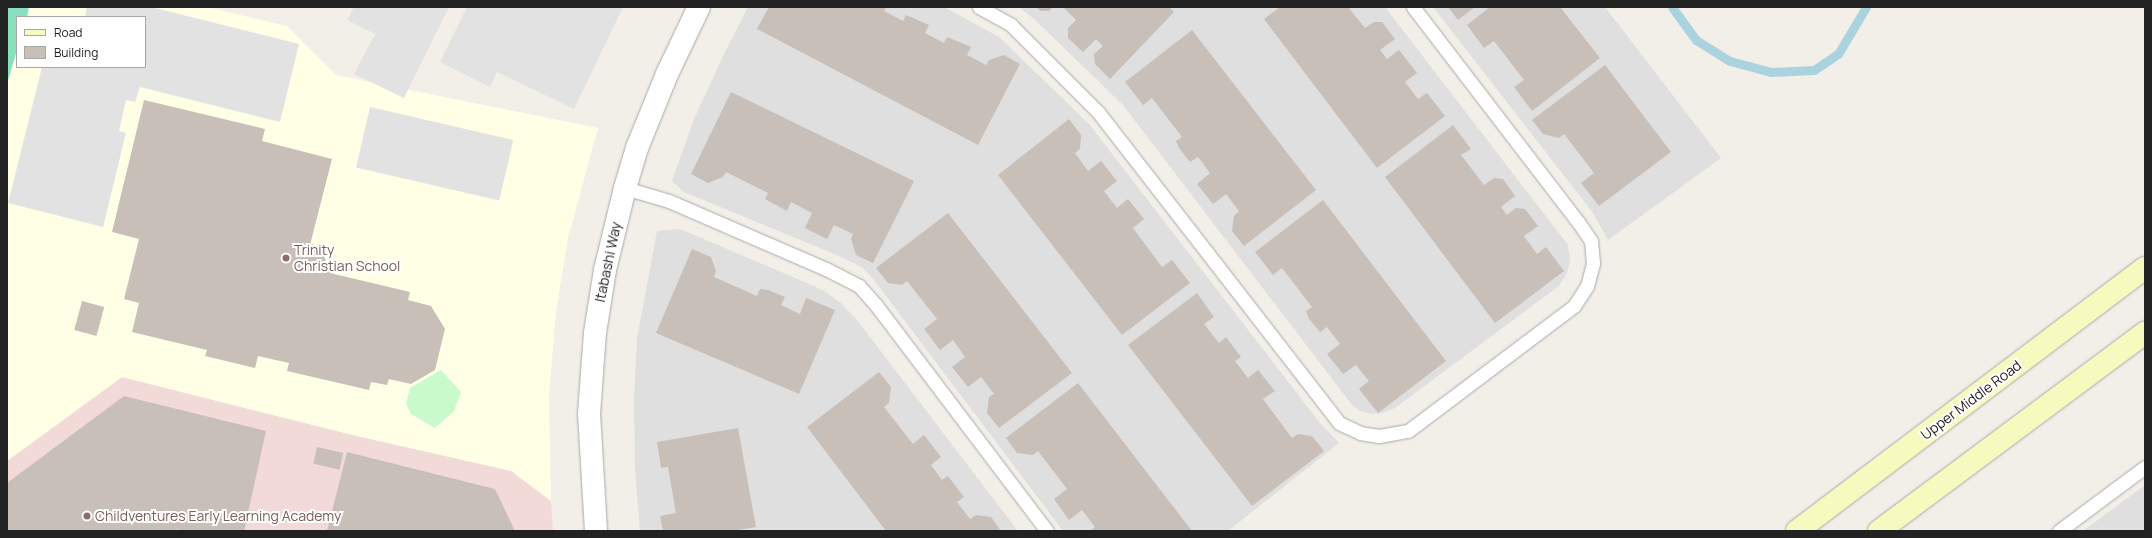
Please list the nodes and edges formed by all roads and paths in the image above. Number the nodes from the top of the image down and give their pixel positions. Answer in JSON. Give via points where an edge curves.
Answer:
{"nodes":[{"id":1,"x":698,"y":7,"type":"edge"},
{"id":2,"x":979,"y":7,"type":"edge"},
{"id":3,"x":1413,"y":7,"type":"edge"},
{"id":4,"x":625,"y":188,"type":"junction"},
{"id":5,"x":2145,"y":268,"type":"edge"},
{"id":6,"x":2145,"y":333,"type":"edge"},
{"id":7,"x":2145,"y":467,"type":"edge"},
{"id":8,"x":596,"y":531,"type":"edge"},
{"id":9,"x":1047,"y":531,"type":"edge"},
{"id":10,"x":1797,"y":531,"type":"edge"},
{"id":11,"x":1879,"y":531,"type":"edge"},
{"id":12,"x":2059,"y":531,"type":"edge"}],
"edges":[{"from":1,"to":4,"type":"street","name":"Itabashi Way","via":[[649,116]]},
{"from":2,"to":3,"type":"lane","via":[[1011,26],[1098,112],[1339,423],[1360,433],[1379,436],[1408,431],[1574,306],[1587,286],[1593,263],[1591,241],[1578,222]]},
{"from":4,"to":8,"type":"street","name":"Itabashi Way","via":[[599,304],[592,372],[590,448]]},
{"from":4,"to":9,"type":"lane","via":[[669,201],[826,269],[858,286],[876,305]]},
{"from":5,"to":10,"type":"main road","name":"Upper Middle Road"},
{"from":6,"to":11,"type":"main road"},
{"from":7,"to":12,"type":"lane"}]}
